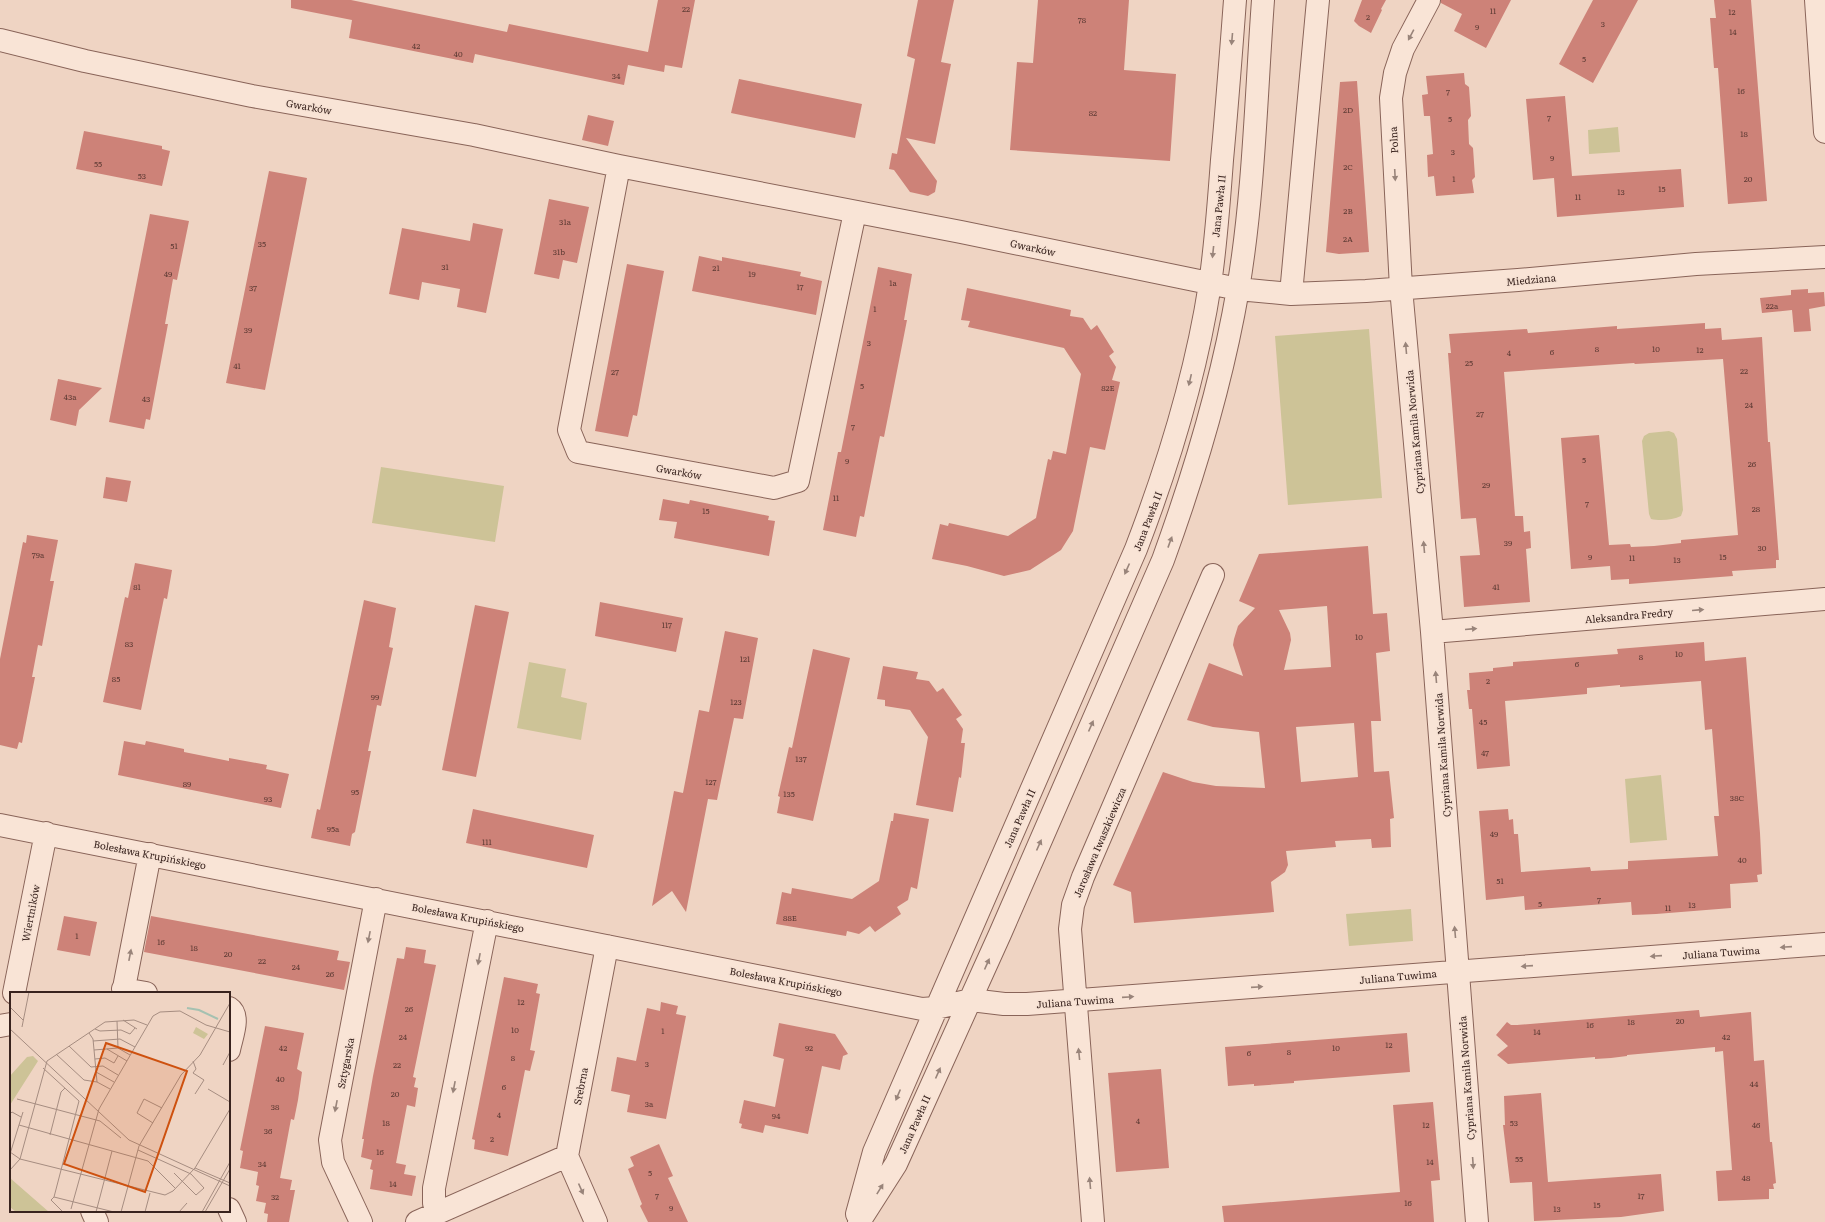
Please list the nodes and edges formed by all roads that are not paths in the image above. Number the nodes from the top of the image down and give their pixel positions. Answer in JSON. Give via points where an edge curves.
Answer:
{"nodes":[{"id":1,"x":1235,"y":0,"type":"edge"},
{"id":2,"x":1263,"y":0,"type":"edge"},
{"id":3,"x":1318,"y":0,"type":"edge"},
{"id":4,"x":1429,"y":0,"type":"edge"},
{"id":5,"x":1816,"y":0,"type":"edge"},
{"id":6,"x":0,"y":40,"type":"edge"},
{"id":7,"x":1825,"y":132,"type":"edge"},
{"id":8,"x":619,"y":166,"type":"junction"},
{"id":9,"x":855,"y":212,"type":"junction"},
{"id":10,"x":1825,"y":257,"type":"edge"},
{"id":11,"x":1210,"y":283,"type":"junction"},
{"id":12,"x":1401,"y":288,"type":"junction"},
{"id":13,"x":1238,"y":289,"type":"junction"},
{"id":14,"x":1291,"y":294,"type":"junction"},
{"id":15,"x":1213,"y":575,"type":"dead end"},
{"id":16,"x":1825,"y":599,"type":"edge"},
{"id":17,"x":1432,"y":632,"type":"junction"},
{"id":18,"x":0,"y":825,"type":"edge"},
{"id":19,"x":46,"y":834,"type":"junction"},
{"id":20,"x":150,"y":854,"type":"junction"},
{"id":21,"x":376,"y":899,"type":"junction"},
{"id":22,"x":487,"y":921,"type":"junction"},
{"id":23,"x":1825,"y":944,"type":"edge"},
{"id":24,"x":607,"y":946,"type":"junction"},
{"id":25,"x":1458,"y":971,"type":"junction"},
{"id":26,"x":123,"y":991,"type":"edge"},
{"id":27,"x":14,"y":992,"type":"edge"},
{"id":28,"x":134,"y":992,"type":"edge"},
{"id":29,"x":971,"y":1000,"type":"junction"},
{"id":30,"x":1075,"y":1000,"type":"junction"},
{"id":31,"x":936,"y":1008,"type":"junction"},
{"id":32,"x":230,"y":1009,"type":"edge"},
{"id":33,"x":10,"y":1024,"type":"edge"},
{"id":34,"x":0,"y":1026,"type":"edge"},
{"id":35,"x":230,"y":1045,"type":"edge"},
{"id":36,"x":567,"y":1156,"type":"junction"},
{"id":37,"x":230,"y":1211,"type":"edge"},
{"id":38,"x":92,"y":1212,"type":"edge"},
{"id":39,"x":437,"y":1213,"type":"junction"},
{"id":40,"x":97,"y":1222,"type":"edge"},
{"id":41,"x":235,"y":1222,"type":"edge"},
{"id":42,"x":361,"y":1222,"type":"edge"},
{"id":43,"x":417,"y":1222,"type":"edge"},
{"id":44,"x":596,"y":1222,"type":"edge"},
{"id":45,"x":854,"y":1222,"type":"edge"},
{"id":46,"x":859,"y":1222,"type":"edge"},
{"id":47,"x":1093,"y":1222,"type":"edge"},
{"id":48,"x":1477,"y":1222,"type":"edge"}],
"edges":[{"from":1,"to":11,"type":"street","name":"Jana Pawła II","one_way":true},
{"from":2,"to":13,"type":"street","name":"Jana Pawła II","via":[[1248,208]]},
{"from":3,"to":14,"type":"street"},
{"from":4,"to":12,"type":"street","name":"Polna","one_way":true,"via":[[1403,49],[1395,73],[1391,98]]},
{"from":5,"to":7,"type":"street"},
{"from":6,"to":8,"type":"street","name":"Gwarków","via":[[85,61],[252,96],[437,128]]},
{"from":8,"to":9,"type":"street","name":"Gwarków"},
{"from":8,"to":9,"type":"street","name":"Gwarków","via":[[569,430],[578,452],[774,488],[798,481]]},
{"from":9,"to":11,"type":"street","name":"Gwarków"},
{"from":10,"to":12,"type":"street","name":"Miedziana","via":[[1683,265]]},
{"from":11,"to":13,"type":"street","name":"Gwarków"},
{"from":11,"to":31,"type":"street","name":"Jana Pawła II","one_way":true,"via":[[1188,388],[1174,443],[1155,500]]},
{"from":12,"to":14,"type":"street","name":"Miedziana"},
{"from":17,"to":12,"type":"street","name":"Cypriana Kamila Norwida","one_way":true},
{"from":13,"to":14,"type":"street","name":"Miedziana"},
{"from":29,"to":13,"type":"street","name":"Jana Pawła II","one_way":true,"via":[[1163,560],[1183,505],[1208,419]]},
{"from":15,"to":30,"type":"street","name":"Jarosława Iwaszkiewicza","via":[[1073,905],[1070,929]]},
{"from":17,"to":16,"type":"street","name":"Aleksandra Fredry","one_way":true},
{"from":25,"to":17,"type":"street","name":"Cypriana Kamila Norwida","one_way":true},
{"from":18,"to":19,"type":"street","name":"Bolesława Krupińskiego"},
{"from":19,"to":20,"type":"street","name":"Bolesława Krupińskiego"},
{"from":19,"to":27,"type":"street","name":"Wiertników"},
{"from":20,"to":21,"type":"street","name":"Bolesława Krupińskiego"},
{"from":26,"to":20,"type":"street","one_way":true},
{"from":21,"to":22,"type":"street","name":"Bolesława Krupińskiego"},
{"from":21,"to":42,"type":"street","name":"Sztygarska","one_way":true,"via":[[330,1140],[333,1162]]},
{"from":22,"to":24,"type":"street","name":"Bolesława Krupińskiego"},
{"from":22,"to":39,"type":"street","one_way":true,"via":[[434,1191]]},
{"from":23,"to":25,"type":"street","name":"Juliana Tuwima","one_way":true},
{"from":24,"to":31,"type":"street","name":"Bolesława Krupińskiego","via":[[922,1009]]},
{"from":24,"to":36,"type":"street","name":"Srebrna"},
{"from":30,"to":25,"type":"street","name":"Juliana Tuwima","one_way":true},
{"from":25,"to":48,"type":"street","name":"Cypriana Kamila Norwida","one_way":true},
{"from":26,"to":28,"type":"street"},
{"from":29,"to":30,"type":"street","name":"Juliana Tuwima","via":[[1016,1005]]},
{"from":29,"to":31,"type":"street"},
{"from":46,"to":29,"type":"street","name":"Jana Pawła II","one_way":true,"via":[[896,1164]]},
{"from":47,"to":30,"type":"street","name":"Jarosława Iwaszkiewicza","one_way":true},
{"from":31,"to":45,"type":"street","name":"Jana Pawła II","one_way":true,"via":[[874,1152]]},
{"from":32,"to":35,"type":"street","via":[[235,1020]]},
{"from":33,"to":34,"type":"street"},
{"from":36,"to":39,"type":"street"},
{"from":36,"to":44,"type":"street","one_way":true},
{"from":37,"to":41,"type":"street"},
{"from":38,"to":40,"type":"street"},
{"from":39,"to":43,"type":"street"}]}
